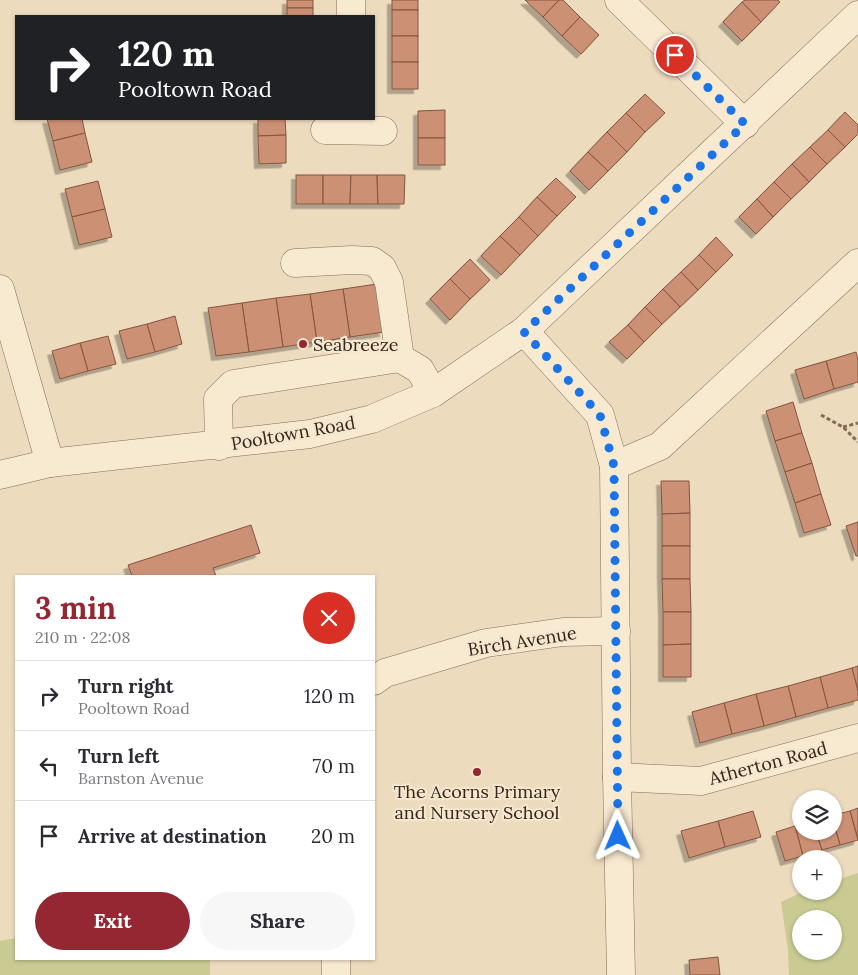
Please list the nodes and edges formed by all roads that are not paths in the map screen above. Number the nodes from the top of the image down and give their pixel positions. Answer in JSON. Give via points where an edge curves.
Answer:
{"nodes":[{"id":1,"x":351,"y":0,"type":"edge"},
{"id":2,"x":619,"y":0,"type":"edge"},
{"id":3,"x":351,"y":15,"type":"edge"},
{"id":4,"x":858,"y":15,"type":"edge"},
{"id":5,"x":745,"y":124,"type":"junction"},
{"id":6,"x":343,"y":127,"type":"edge"},
{"id":7,"x":383,"y":131,"type":"dead end"},
{"id":8,"x":295,"y":263,"type":"dead end"},
{"id":9,"x":858,"y":263,"type":"edge"},
{"id":10,"x":0,"y":289,"type":"edge"},
{"id":11,"x":524,"y":332,"type":"junction"},
{"id":12,"x":400,"y":358,"type":"junction"},
{"id":13,"x":433,"y":393,"type":"junction"},
{"id":14,"x":220,"y":446,"type":"junction"},
{"id":15,"x":50,"y":463,"type":"junction"},
{"id":16,"x":614,"y":466,"type":"junction"},
{"id":17,"x":0,"y":476,"type":"edge"},
{"id":18,"x":616,"y":631,"type":"junction"},
{"id":19,"x":375,"y":680,"type":"edge"},
{"id":20,"x":858,"y":738,"type":"edge"},
{"id":21,"x":617,"y":777,"type":"junction"},
{"id":22,"x":336,"y":960,"type":"edge"},
{"id":23,"x":336,"y":975,"type":"edge"},
{"id":24,"x":621,"y":975,"type":"edge"}],
"edges":[{"from":1,"to":3,"type":"street"},
{"from":2,"to":5,"type":"street"},
{"from":4,"to":5,"type":"street","name":"Pooltown Road"},
{"from":5,"to":11,"type":"street","name":"Pooltown Road"},
{"from":6,"to":7,"type":"street"},
{"from":8,"to":12,"type":"street","via":[[372,261],[382,268],[389,282]]},
{"from":9,"to":16,"type":"street","via":[[660,446]]},
{"from":10,"to":15,"type":"street"},
{"from":11,"to":13,"type":"street","name":"Pooltown Road"},
{"from":11,"to":16,"type":"street","via":[[600,415]]},
{"from":12,"to":13,"type":"street","via":[[420,370]]},
{"from":12,"to":14,"type":"street","via":[[233,384],[218,400]]},
{"from":13,"to":14,"type":"street","name":"Pooltown Road","via":[[372,420],[310,434]]},
{"from":14,"to":15,"type":"street","name":"Pooltown Road"},
{"from":15,"to":17,"type":"street","name":"Pooltown Road"},
{"from":16,"to":18,"type":"street"},
{"from":18,"to":19,"type":"street","name":"Birch Avenue","via":[[563,632],[486,643],[385,673]]},
{"from":18,"to":21,"type":"street"},
{"from":20,"to":21,"type":"street","name":"Atherton Road","via":[[701,781]]},
{"from":21,"to":24,"type":"street"},
{"from":22,"to":23,"type":"street"}]}
